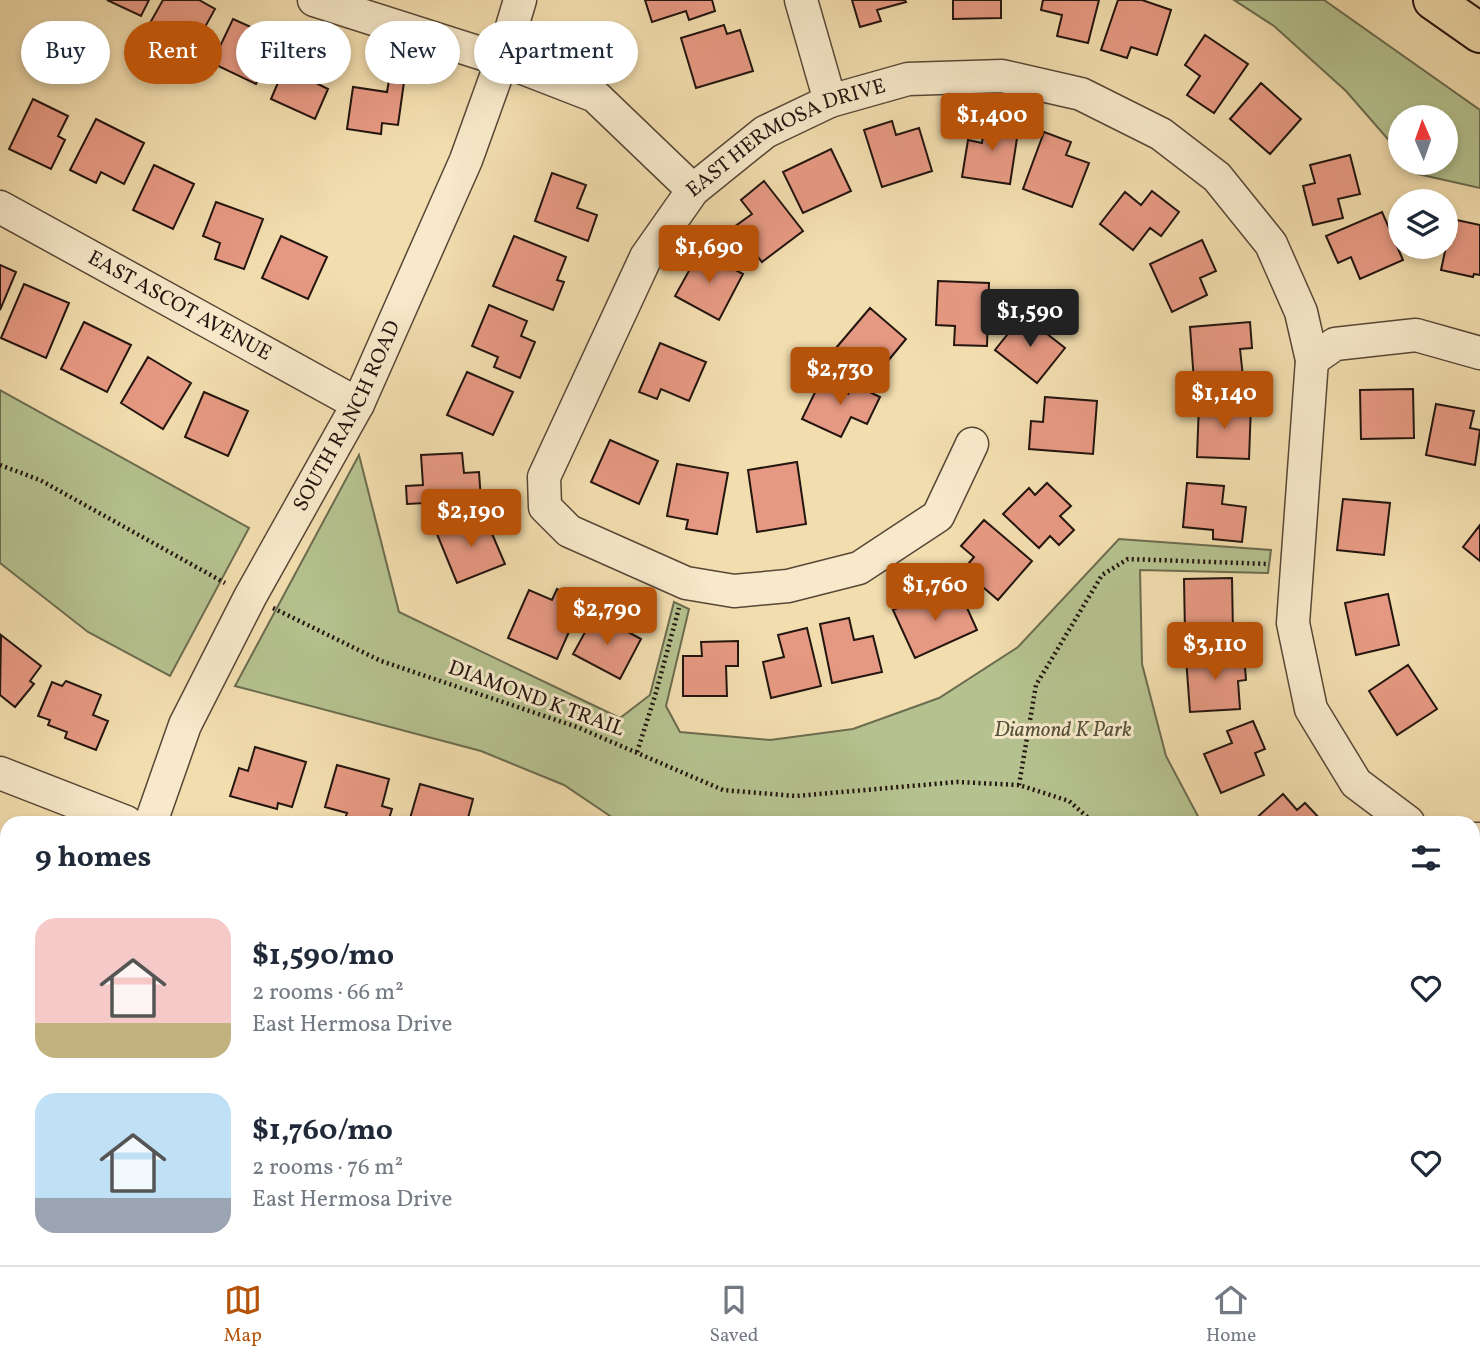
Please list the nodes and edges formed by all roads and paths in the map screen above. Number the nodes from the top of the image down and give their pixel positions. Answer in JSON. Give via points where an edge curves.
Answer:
{"nodes":[{"id":1,"x":314,"y":0,"type":"edge"},
{"id":2,"x":520,"y":0,"type":"edge"},
{"id":3,"x":801,"y":0,"type":"edge"},
{"id":4,"x":1433,"y":0,"type":"edge"},
{"id":5,"x":514,"y":21,"type":"edge"},
{"id":6,"x":1480,"y":33,"type":"edge"},
{"id":7,"x":474,"y":51,"type":"edge"},
{"id":8,"x":493,"y":84,"type":"edge"},
{"id":9,"x":563,"y":84,"type":"edge"},
{"id":10,"x":830,"y":102,"type":"junction"},
{"id":11,"x":693,"y":190,"type":"junction"},
{"id":12,"x":0,"y":207,"type":"edge"},
{"id":13,"x":1480,"y":353,"type":"edge"},
{"id":14,"x":1312,"y":360,"type":"junction"},
{"id":15,"x":358,"y":404,"type":"junction"},
{"id":16,"x":972,"y":444,"type":"dead end"},
{"id":17,"x":0,"y":465,"type":"edge"},
{"id":18,"x":1297,"y":565,"type":"junction"},
{"id":19,"x":686,"y":583,"type":"junction"},
{"id":20,"x":250,"y":597,"type":"junction"},
{"id":21,"x":636,"y":752,"type":"junction"},
{"id":22,"x":0,"y":773,"type":"edge"},
{"id":23,"x":1019,"y":785,"type":"junction"},
{"id":24,"x":110,"y":816,"type":"edge"},
{"id":25,"x":153,"y":816,"type":"edge"},
{"id":26,"x":1086,"y":816,"type":"edge"},
{"id":27,"x":1400,"y":816,"type":"edge"}],
"edges":[{"from":1,"to":7,"type":"street"},
{"from":2,"to":5,"type":"street","name":"SOUTH RANCH ROAD"},
{"from":3,"to":10,"type":"street"},
{"from":4,"to":6,"type":"main road"},
{"from":8,"to":15,"type":"street","name":"SOUTH RANCH ROAD","via":[[466,160]]},
{"from":9,"to":11,"type":"street","via":[[594,96]]},
{"from":10,"to":11,"type":"street","name":"EAST HERMOSA DRIVE","via":[[765,132]]},
{"from":10,"to":14,"type":"street","name":"EAST HERMOSA DRIVE","via":[[908,79],[1002,76],[1081,94],[1161,134],[1217,177],[1271,244],[1301,312]]},
{"from":11,"to":19,"type":"street","name":"EAST HERMOSA DRIVE","via":[[646,257],[544,477],[545,506],[569,531]]},
{"from":12,"to":15,"type":"street","name":"EAST ASCOT AVENUE"},
{"from":13,"to":14,"type":"street","via":[[1416,335],[1335,344]]},
{"from":14,"to":18,"type":"street","name":"EAST HERMOSA DRIVE"},
{"from":15,"to":20,"type":"street","name":"SOUTH RANCH ROAD"},
{"from":16,"to":19,"type":"street","name":"EAST HERMOSA DRIVE","via":[[938,516],[859,568],[788,586],[734,591]]},
{"from":17,"to":20,"type":"path","name":"DIAMOND K TRAIL","via":[[40,480]]},
{"from":18,"to":23,"type":"path","via":[[1128,559],[1102,575],[1036,685]]},
{"from":18,"to":27,"type":"street","name":"EAST HERMOSA DRIVE","via":[[1293,622],[1311,709],[1356,783]]},
{"from":19,"to":21,"type":"path"},
{"from":20,"to":21,"type":"path","name":"DIAMOND K TRAIL","via":[[381,662],[577,727]]},
{"from":20,"to":25,"type":"street","name":"SOUTH RANCH ROAD","via":[[186,725]]},
{"from":21,"to":23,"type":"path","name":"DIAMOND K TRAIL","via":[[723,790],[796,796],[957,782]]},
{"from":22,"to":24,"type":"street"},
{"from":23,"to":26,"type":"path","name":"DIAMOND K TRAIL","via":[[1069,801]]}]}
